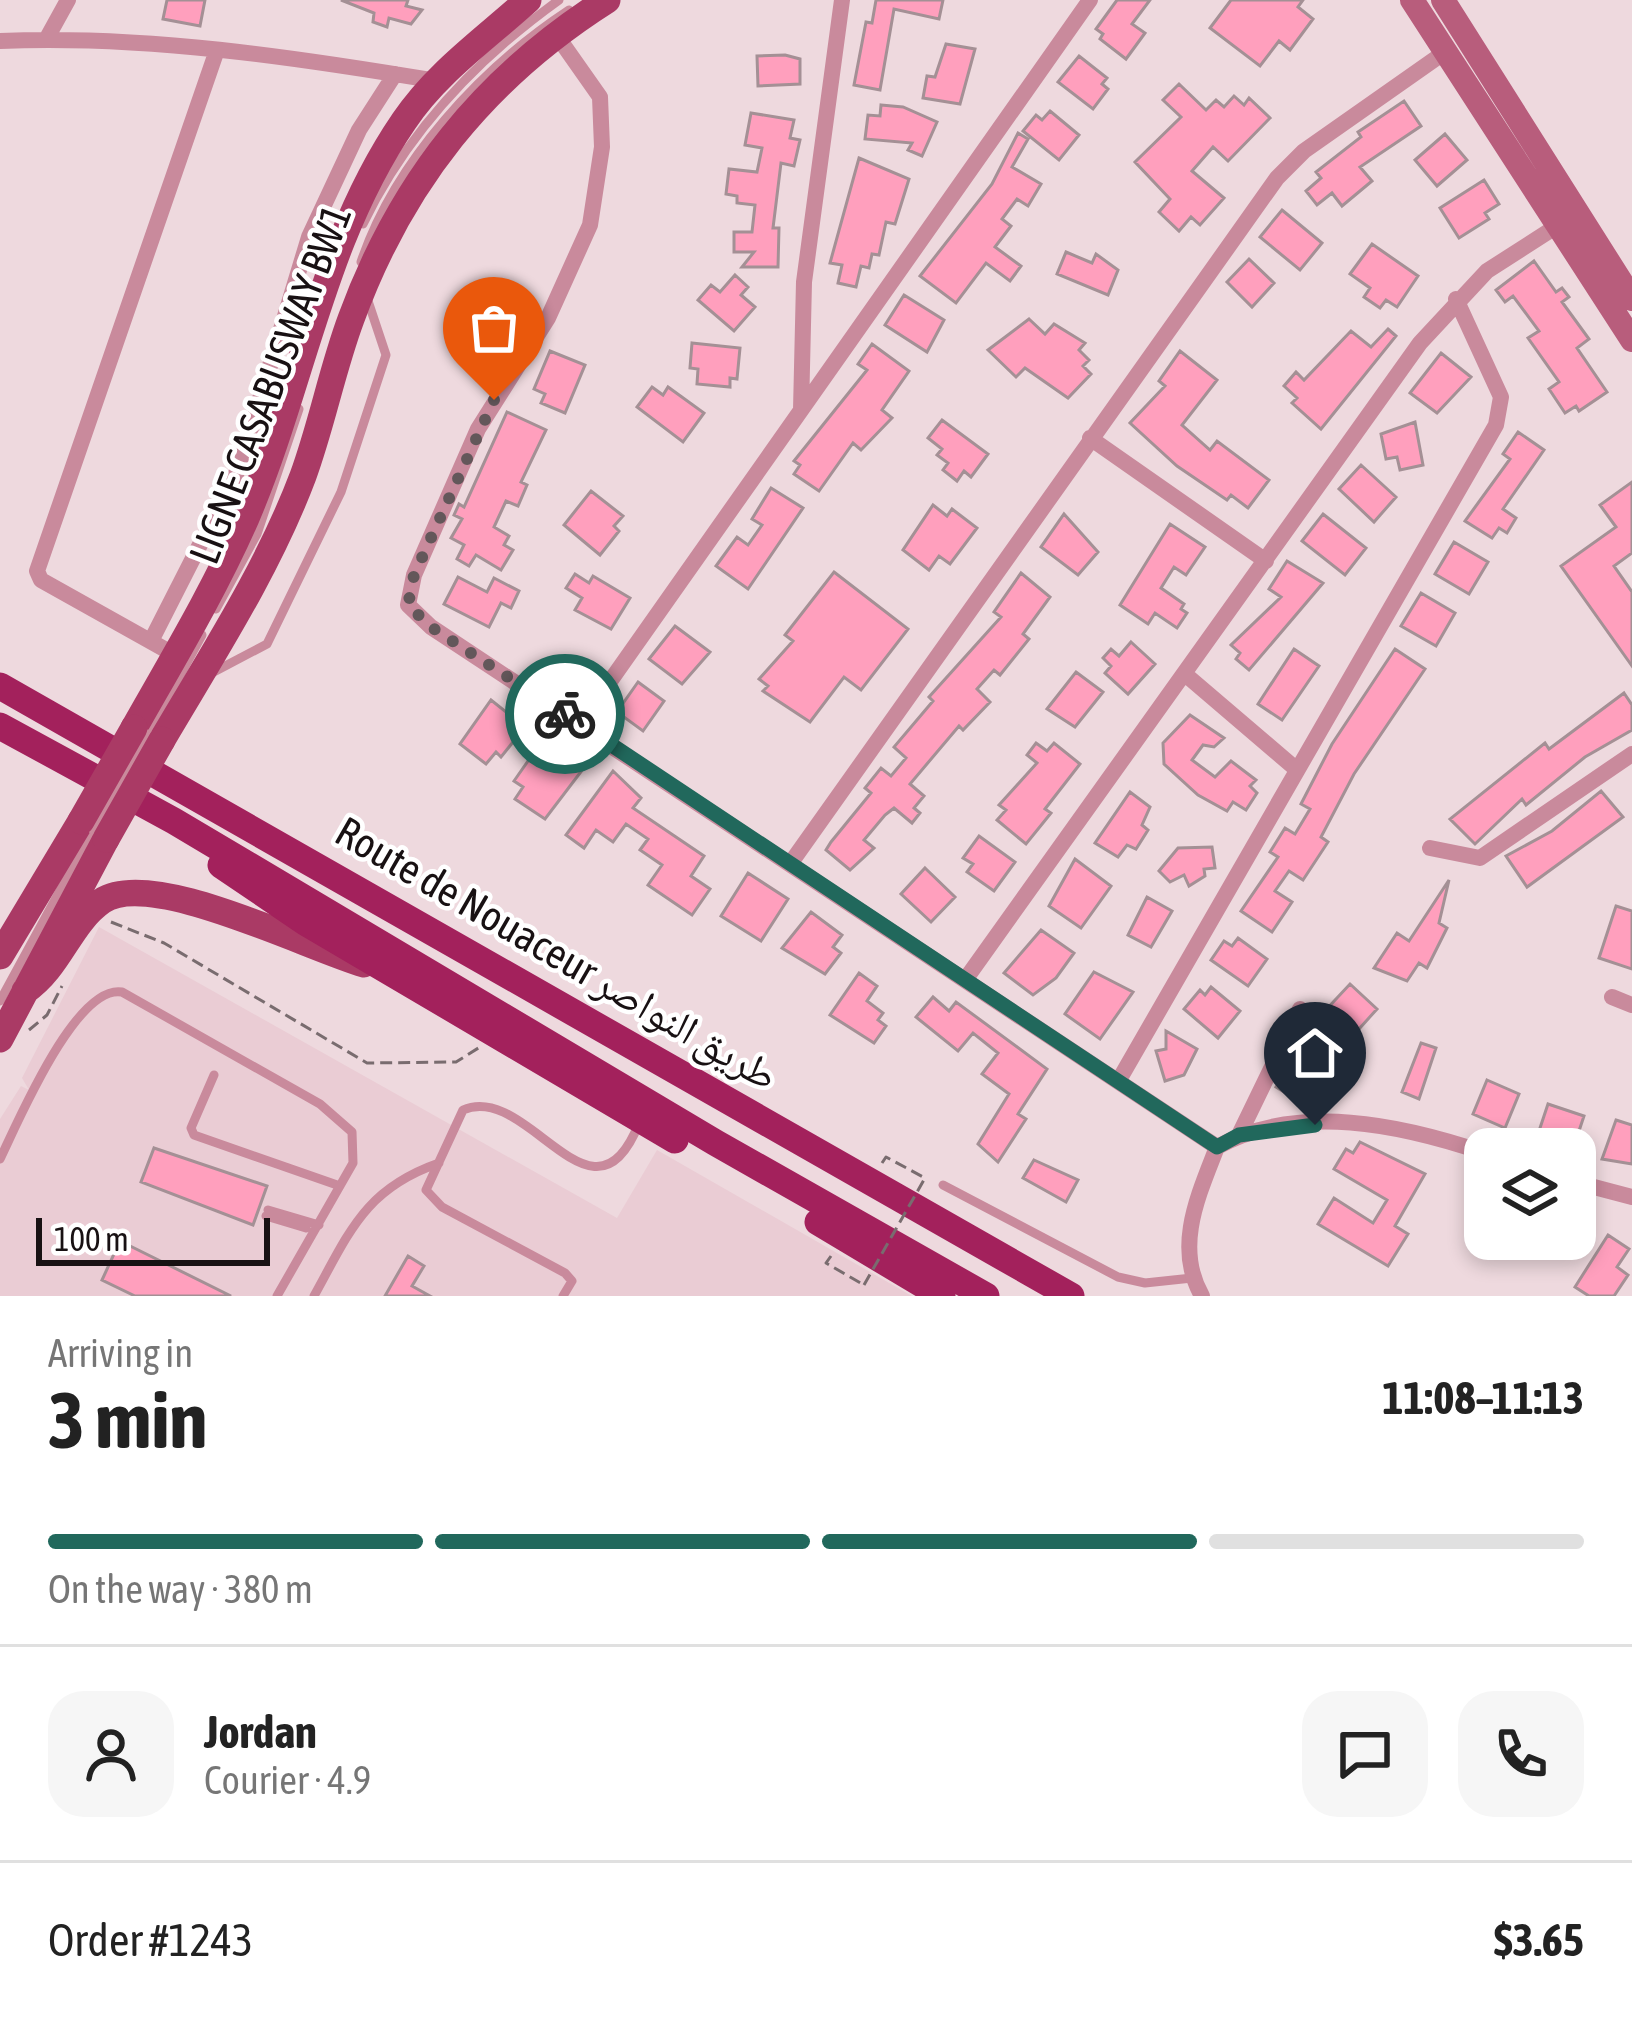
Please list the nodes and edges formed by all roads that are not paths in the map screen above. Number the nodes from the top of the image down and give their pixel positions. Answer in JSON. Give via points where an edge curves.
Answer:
{"nodes":[{"id":1,"x":68,"y":0,"type":"edge"},
{"id":2,"x":528,"y":0,"type":"edge"},
{"id":3,"x":559,"y":0,"type":"edge"},
{"id":4,"x":584,"y":0,"type":"edge"},
{"id":5,"x":607,"y":0,"type":"edge"},
{"id":6,"x":842,"y":0,"type":"edge"},
{"id":7,"x":1090,"y":0,"type":"edge"},
{"id":8,"x":1412,"y":0,"type":"edge"},
{"id":9,"x":1443,"y":0,"type":"edge"},
{"id":10,"x":555,"y":33,"type":"junction"},
{"id":11,"x":47,"y":38,"type":"junction"},
{"id":12,"x":1,"y":44,"type":"edge"},
{"id":13,"x":217,"y":50,"type":"junction"},
{"id":14,"x":1445,"y":52,"type":"junction"},
{"id":15,"x":395,"y":74,"type":"junction"},
{"id":16,"x":437,"y":81,"type":"junction"},
{"id":17,"x":1557,"y":226,"type":"junction"},
{"id":18,"x":363,"y":289,"type":"junction"},
{"id":19,"x":1456,"y":298,"type":"junction"},
{"id":20,"x":1632,"y":299,"type":"edge"},
{"id":21,"x":1632,"y":340,"type":"edge"},
{"id":22,"x":801,"y":410,"type":"junction"},
{"id":23,"x":1090,"y":438,"type":"junction"},
{"id":24,"x":1266,"y":561,"type":"junction"},
{"id":25,"x":163,"y":648,"type":"junction"},
{"id":26,"x":1186,"y":675,"type":"junction"},
{"id":27,"x":197,"y":680,"type":"junction"},
{"id":28,"x":0,"y":686,"type":"edge"},
{"id":29,"x":580,"y":724,"type":"junction"},
{"id":30,"x":0,"y":726,"type":"edge"},
{"id":31,"x":149,"y":735,"type":"junction"},
{"id":32,"x":1632,"y":754,"type":"edge"},
{"id":33,"x":1296,"y":769,"type":"junction"},
{"id":34,"x":174,"y":820,"type":"junction"},
{"id":35,"x":95,"y":831,"type":"junction"},
{"id":36,"x":1430,"y":848,"type":"dead end"},
{"id":37,"x":790,"y":864,"type":"junction"},
{"id":38,"x":4,"y":937,"type":"edge"},
{"id":39,"x":383,"y":969,"type":"junction"},
{"id":40,"x":965,"y":980,"type":"junction"},
{"id":41,"x":13,"y":996,"type":"edge"},
{"id":42,"x":1612,"y":998,"type":"dead end"},
{"id":43,"x":1632,"y":1005,"type":"edge"},
{"id":44,"x":1300,"y":1009,"type":"dead end"},
{"id":45,"x":0,"y":1014,"type":"edge"},
{"id":46,"x":14,"y":1035,"type":"edge"},
{"id":47,"x":214,"y":1075,"type":"dead end"},
{"id":48,"x":1119,"y":1080,"type":"junction"},
{"id":49,"x":640,"y":1120,"type":"junction"},
{"id":50,"x":1239,"y":1135,"type":"junction"},
{"id":51,"x":1217,"y":1147,"type":"junction"},
{"id":52,"x":1464,"y":1147,"type":"edge"},
{"id":53,"x":0,"y":1159,"type":"edge"},
{"id":54,"x":439,"y":1163,"type":"junction"},
{"id":55,"x":943,"y":1185,"type":"dead end"},
{"id":56,"x":340,"y":1186,"type":"junction"},
{"id":57,"x":1596,"y":1188,"type":"edge"},
{"id":58,"x":1632,"y":1197,"type":"edge"},
{"id":59,"x":267,"y":1213,"type":"dead end"},
{"id":60,"x":317,"y":1228,"type":"junction"},
{"id":61,"x":1192,"y":1278,"type":"junction"},
{"id":62,"x":277,"y":1296,"type":"edge"},
{"id":63,"x":314,"y":1296,"type":"edge"},
{"id":64,"x":563,"y":1296,"type":"edge"},
{"id":65,"x":942,"y":1296,"type":"edge"},
{"id":66,"x":986,"y":1296,"type":"edge"},
{"id":67,"x":1071,"y":1296,"type":"edge"},
{"id":68,"x":1202,"y":1296,"type":"edge"}],
"edges":[{"from":1,"to":11,"type":"street"},
{"from":2,"to":16,"type":"main road"},
{"from":3,"to":31,"type":"lane","name":"LIGNE CASABUSWAY BW1","via":[[466,79],[410,145],[366,218],[333,294],[257,535]]},
{"from":4,"to":31,"type":"lane","name":"LIGNE CASABUSWAY BW1","via":[[530,35],[470,93],[414,163],[370,237],[269,539]]},
{"from":5,"to":10,"type":"main road"},
{"from":6,"to":22,"type":"street","via":[[804,282]]},
{"from":7,"to":22,"type":"street"},
{"from":8,"to":14,"type":"main road"},
{"from":9,"to":20,"type":"main road"},
{"from":10,"to":18,"type":"main road","via":[[471,109],[430,160]]},
{"from":10,"to":29,"type":"street","via":[[600,97],[590,225],[548,318],[478,429],[407,593],[417,616]]},
{"from":11,"to":12,"type":"street"},
{"from":11,"to":13,"type":"street"},
{"from":13,"to":15,"type":"street"},
{"from":13,"to":25,"type":"street","via":[[37,571]]},
{"from":14,"to":17,"type":"main road"},
{"from":14,"to":23,"type":"street","via":[[1289,164]]},
{"from":15,"to":16,"type":"street"},
{"from":15,"to":25,"type":"street","via":[[309,236],[239,468]]},
{"from":16,"to":25,"type":"main road","via":[[405,119],[341,232],[246,518]]},
{"from":17,"to":19,"type":"street"},
{"from":17,"to":21,"type":"main road"},
{"from":18,"to":27,"type":"main road","via":[[302,477]]},
{"from":18,"to":27,"type":"lane","via":[[386,355],[314,556],[262,650]]},
{"from":19,"to":24,"type":"street"},
{"from":19,"to":33,"type":"street","via":[[1501,411]]},
{"from":22,"to":29,"type":"street"},
{"from":23,"to":24,"type":"street"},
{"from":23,"to":37,"type":"street"},
{"from":24,"to":26,"type":"street"},
{"from":25,"to":31,"type":"main road"},
{"from":26,"to":33,"type":"street"},
{"from":26,"to":40,"type":"street"},
{"from":27,"to":31,"type":"main road"},
{"from":28,"to":67,"type":"highway","name":"Route de Nouaceur طريق النواصر"},
{"from":29,"to":37,"type":"street"},
{"from":30,"to":34,"type":"highway","name":"Route de Nouaceur طريق النواصر"},
{"from":31,"to":35,"type":"main road","bridge":true},
{"from":32,"to":36,"type":"street","via":[[1480,858]]},
{"from":33,"to":48,"type":"street"},
{"from":34,"to":39,"type":"highway","via":[[250,887]]},
{"from":34,"to":66,"type":"highway","name":"Route de Nouaceur طريق النواصر"},
{"from":35,"to":38,"type":"main road"},
{"from":35,"to":41,"type":"main road"},
{"from":35,"to":45,"type":"lane"},
{"from":37,"to":40,"type":"street"},
{"from":39,"to":41,"type":"main road","via":[[132,888],[94,907],[56,965]]},
{"from":39,"to":49,"type":"highway"},
{"from":40,"to":48,"type":"street"},
{"from":41,"to":46,"type":"main road"},
{"from":42,"to":43,"type":"street"},
{"from":44,"to":50,"type":"street"},
{"from":47,"to":56,"type":"lane","via":[[190,1128],[194,1135]]},
{"from":48,"to":51,"type":"street"},
{"from":49,"to":54,"type":"lane","via":[[620,1159],[590,1167],[496,1109],[470,1106]]},
{"from":49,"to":65,"type":"highway"},
{"from":50,"to":51,"type":"street"},
{"from":50,"to":52,"type":"street","via":[[1354,1121]]},
{"from":51,"to":61,"type":"street","via":[[1188,1240]]},
{"from":53,"to":56,"type":"lane","via":[[84,1008],[111,990],[339,1118],[356,1145]]},
{"from":54,"to":63,"type":"lane","via":[[373,1198]]},
{"from":54,"to":64,"type":"lane","via":[[426,1190],[430,1199],[566,1273],[572,1281]]},
{"from":55,"to":61,"type":"lane","via":[[1118,1277]]},
{"from":56,"to":60,"type":"lane"},
{"from":57,"to":58,"type":"street"},
{"from":59,"to":60,"type":"lane"},
{"from":60,"to":62,"type":"lane"},
{"from":61,"to":68,"type":"street"}]}
